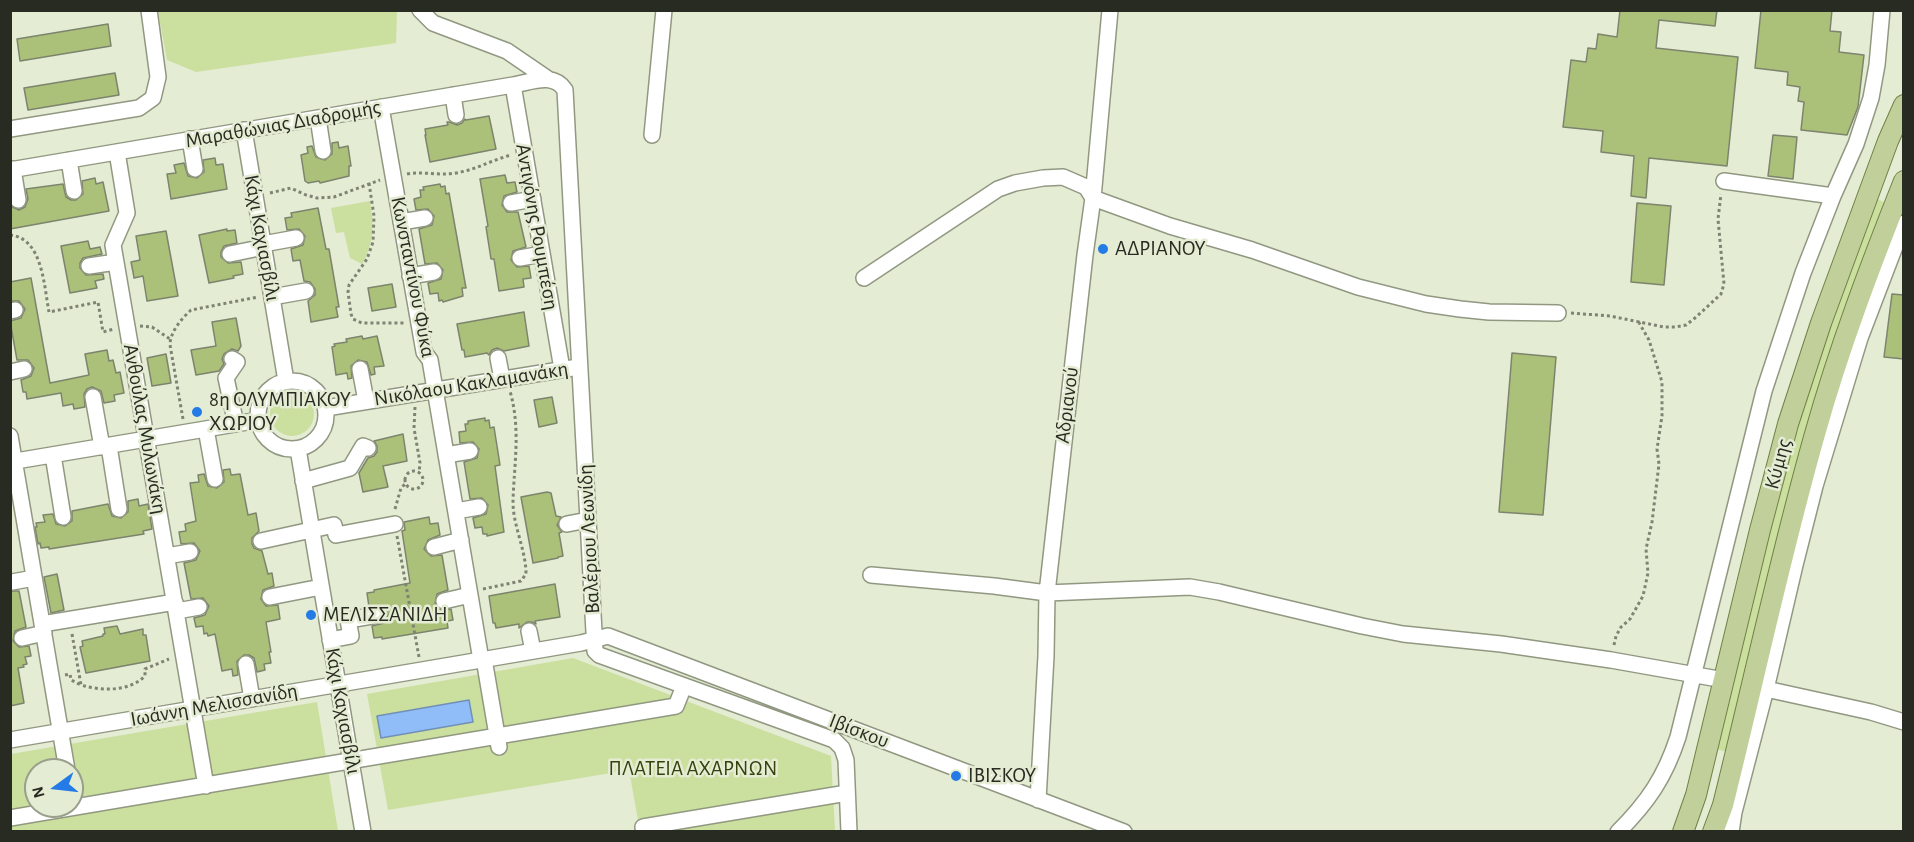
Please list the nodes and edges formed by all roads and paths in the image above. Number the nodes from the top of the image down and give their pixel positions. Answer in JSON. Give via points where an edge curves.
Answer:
{"nodes":[{"id":1,"x":148,"y":10,"type":"edge"},
{"id":2,"x":420,"y":10,"type":"edge"},
{"id":3,"x":664,"y":10,"type":"edge"},
{"id":4,"x":1110,"y":10,"type":"edge"},
{"id":5,"x":1882,"y":10,"type":"edge"},
{"id":6,"x":551,"y":79,"type":"junction"},
{"id":7,"x":513,"y":85,"type":"junction"},
{"id":8,"x":453,"y":95,"type":"junction"},
{"id":9,"x":1904,"y":105,"type":"edge"},
{"id":10,"x":381,"y":107,"type":"junction"},
{"id":11,"x":456,"y":115,"type":"dead end"},
{"id":12,"x":318,"y":118,"type":"junction"},
{"id":13,"x":10,"y":129,"type":"edge"},
{"id":14,"x":244,"y":130,"type":"junction"},
{"id":15,"x":652,"y":135,"type":"dead end"},
{"id":16,"x":190,"y":139,"type":"junction"},
{"id":17,"x":323,"y":151,"type":"dead end"},
{"id":18,"x":117,"y":152,"type":"junction"},
{"id":19,"x":69,"y":160,"type":"junction"},
{"id":20,"x":12,"y":169,"type":"edge"},
{"id":21,"x":195,"y":169,"type":"dead end"},
{"id":22,"x":1724,"y":181,"type":"joint"},
{"id":23,"x":1904,"y":181,"type":"edge"},
{"id":24,"x":369,"y":183,"type":"dead end"},
{"id":25,"x":74,"y":190,"type":"dead end"},
{"id":26,"x":1833,"y":196,"type":"junction"},
{"id":27,"x":1093,"y":198,"type":"junction"},
{"id":28,"x":533,"y":199,"type":"junction"},
{"id":29,"x":18,"y":200,"type":"dead end"},
{"id":30,"x":511,"y":203,"type":"dead end"},
{"id":31,"x":425,"y":218,"type":"dead end"},
{"id":32,"x":401,"y":222,"type":"junction"},
{"id":33,"x":1904,"y":223,"type":"edge"},
{"id":34,"x":10,"y":235,"type":"edge"},
{"id":35,"x":296,"y":238,"type":"dead end"},
{"id":36,"x":263,"y":245,"type":"junction"},
{"id":37,"x":230,"y":254,"type":"dead end"},
{"id":38,"x":542,"y":254,"type":"junction"},
{"id":39,"x":520,"y":258,"type":"dead end"},
{"id":40,"x":89,"y":266,"type":"dead end"},
{"id":41,"x":123,"y":269,"type":"junction"},
{"id":42,"x":434,"y":272,"type":"dead end"},
{"id":43,"x":410,"y":276,"type":"junction"},
{"id":44,"x":864,"y":278,"type":"dead end"},
{"id":45,"x":306,"y":291,"type":"dead end"},
{"id":46,"x":272,"y":296,"type":"junction"},
{"id":47,"x":1558,"y":313,"type":"joint"},
{"id":48,"x":418,"y":321,"type":"junction"},
{"id":49,"x":1638,"y":321,"type":"junction"},
{"id":50,"x":128,"y":328,"type":"junction"},
{"id":51,"x":170,"y":339,"type":"junction"},
{"id":52,"x":498,"y":358,"type":"dead end"},
{"id":53,"x":232,"y":359,"type":"dead end"},
{"id":54,"x":580,"y":367,"type":"junction"},
{"id":55,"x":360,"y":369,"type":"dead end"},
{"id":56,"x":562,"y":369,"type":"junction"},
{"id":57,"x":504,"y":379,"type":"junction"},
{"id":58,"x":286,"y":381,"type":"junction"},
{"id":59,"x":435,"y":390,"type":"junction"},
{"id":60,"x":417,"y":393,"type":"junction"},
{"id":61,"x":93,"y":397,"type":"dead end"},
{"id":62,"x":366,"y":401,"type":"junction"},
{"id":63,"x":326,"y":408,"type":"junction"},
{"id":64,"x":259,"y":420,"type":"junction"},
{"id":65,"x":236,"y":424,"type":"junction"},
{"id":66,"x":206,"y":429,"type":"junction"},
{"id":67,"x":185,"y":433,"type":"junction"},
{"id":68,"x":10,"y":436,"type":"edge"},
{"id":69,"x":147,"y":439,"type":"junction"},
{"id":70,"x":105,"y":446,"type":"junction"},
{"id":71,"x":368,"y":448,"type":"dead end"},
{"id":72,"x":298,"y":449,"type":"junction"},
{"id":73,"x":470,"y":451,"type":"dead end"},
{"id":74,"x":53,"y":455,"type":"junction"},
{"id":75,"x":446,"y":455,"type":"junction"},
{"id":76,"x":13,"y":462,"type":"edge"},
{"id":77,"x":419,"y":473,"type":"junction"},
{"id":78,"x":214,"y":479,"type":"dead end"},
{"id":79,"x":303,"y":481,"type":"junction"},
{"id":80,"x":406,"y":483,"type":"junction"},
{"id":81,"x":479,"y":507,"type":"dead end"},
{"id":82,"x":119,"y":509,"type":"dead end"},
{"id":83,"x":456,"y":511,"type":"junction"},
{"id":84,"x":63,"y":517,"type":"dead end"},
{"id":85,"x":588,"y":520,"type":"junction"},
{"id":86,"x":395,"y":524,"type":"junction"},
{"id":87,"x":567,"y":524,"type":"dead end"},
{"id":88,"x":312,"y":530,"type":"junction"},
{"id":89,"x":461,"y":540,"type":"junction"},
{"id":90,"x":261,"y":541,"type":"dead end"},
{"id":91,"x":434,"y":547,"type":"dead end"},
{"id":92,"x":190,"y":552,"type":"dead end"},
{"id":93,"x":167,"y":556,"type":"junction"},
{"id":94,"x":871,"y":576,"type":"dead end"},
{"id":95,"x":34,"y":578,"type":"junction"},
{"id":96,"x":12,"y":582,"type":"dead end"},
{"id":97,"x":321,"y":587,"type":"junction"},
{"id":98,"x":1047,"y":593,"type":"junction"},
{"id":99,"x":470,"y":594,"type":"junction"},
{"id":100,"x":270,"y":597,"type":"dead end"},
{"id":101,"x":444,"y":601,"type":"dead end"},
{"id":102,"x":176,"y":606,"type":"junction"},
{"id":103,"x":200,"y":607,"type":"dead end"},
{"id":104,"x":378,"y":615,"type":"dead end"},
{"id":105,"x":69,"y":620,"type":"junction"},
{"id":106,"x":43,"y":629,"type":"junction"},
{"id":107,"x":530,"y":631,"type":"dead end"},
{"id":108,"x":22,"y":638,"type":"dead end"},
{"id":109,"x":594,"y":639,"type":"junction"},
{"id":110,"x":330,"y":640,"type":"junction"},
{"id":111,"x":533,"y":651,"type":"junction"},
{"id":112,"x":184,"y":653,"type":"junction"},
{"id":113,"x":483,"y":659,"type":"junction"},
{"id":114,"x":1611,"y":660,"type":"junction"},
{"id":115,"x":246,"y":664,"type":"dead end"},
{"id":116,"x":422,"y":670,"type":"junction"},
{"id":117,"x":1694,"y":674,"type":"junction"},
{"id":118,"x":1724,"y":680,"type":"junction"},
{"id":119,"x":338,"y":684,"type":"junction"},
{"id":120,"x":684,"y":686,"type":"junction"},
{"id":121,"x":1766,"y":689,"type":"junction"},
{"id":122,"x":252,"y":699,"type":"junction"},
{"id":123,"x":193,"y":709,"type":"junction"},
{"id":124,"x":1904,"y":722,"type":"edge"},
{"id":125,"x":61,"y":732,"type":"junction"},
{"id":126,"x":10,"y":740,"type":"edge"},
{"id":127,"x":498,"y":742,"type":"junction"},
{"id":128,"x":65,"y":758,"type":"edge"},
{"id":129,"x":351,"y":761,"type":"junction"},
{"id":130,"x":206,"y":786,"type":"junction"},
{"id":131,"x":848,"y":793,"type":"junction"},
{"id":132,"x":1038,"y":800,"type":"junction"},
{"id":133,"x":84,"y":801,"type":"edge"},
{"id":134,"x":682,"y":826,"type":"edge"},
{"id":135,"x":363,"y":831,"type":"edge"},
{"id":136,"x":644,"y":831,"type":"edge"},
{"id":137,"x":849,"y":831,"type":"edge"},
{"id":138,"x":1121,"y":831,"type":"edge"},
{"id":139,"x":1618,"y":831,"type":"edge"},
{"id":140,"x":1683,"y":831,"type":"edge"},
{"id":141,"x":1713,"y":831,"type":"edge"},
{"id":142,"x":1731,"y":831,"type":"edge"}],
"edges":[{"from":1,"to":13,"type":"street","via":[[158,77],[153,98],[139,108]]},
{"from":2,"to":6,"type":"street","via":[[433,23],[507,51]]},
{"from":3,"to":15,"type":"street"},
{"from":4,"to":27,"type":"street","name":"Αδριανού"},
{"from":5,"to":26,"type":"street","via":[[1871,98]]},
{"from":6,"to":7,"type":"street","name":"Μαραθώνιας Διαδρομής"},
{"from":6,"to":54,"type":"street","name":"Βαλέριου Λεωνίδη","via":[[565,90]]},
{"from":7,"to":8,"type":"street","name":"Μαραθώνιας Διαδρομής"},
{"from":7,"to":28,"type":"street","name":"Αντιγόνης Ρουμπέση"},
{"from":8,"to":10,"type":"street","name":"Μαραθώνιας Διαδρομής"},
{"from":8,"to":11,"type":"street"},
{"from":9,"to":118,"type":"main road","name":"Κύμης","via":[[1821,323],[1788,424]]},
{"from":10,"to":12,"type":"street","name":"Μαραθώνιας Διαδρομής"},
{"from":10,"to":32,"type":"street","name":"Κωνσταντίνου Φύκα"},
{"from":12,"to":14,"type":"street","name":"Μαραθώνιας Διαδρομής"},
{"from":12,"to":17,"type":"street"},
{"from":14,"to":16,"type":"street","name":"Μαραθώνιας Διαδρομής"},
{"from":14,"to":36,"type":"street","name":"Κάχι Καχιασβίλι"},
{"from":16,"to":18,"type":"street","name":"Μαραθώνιας Διαδρομής"},
{"from":16,"to":21,"type":"street"},
{"from":18,"to":19,"type":"street","name":"Μαραθώνιας Διαδρομής"},
{"from":18,"to":41,"type":"street","name":"Ανθούλας Μυλωνάκη","via":[[127,213],[113,245]]},
{"from":19,"to":20,"type":"street","name":"Μαραθώνιας Διαδρομής"},
{"from":19,"to":25,"type":"street"},
{"from":20,"to":29,"type":"street"},
{"from":22,"to":26,"type":"street"},
{"from":22,"to":49,"type":"path","via":[[1718,219],[1724,271],[1721,294],[1686,325],[1664,327]]},
{"from":23,"to":141,"type":"main road","name":"Κύμης","via":[[1815,432]]},
{"from":24,"to":48,"type":"path","via":[[373,242],[367,260],[349,285],[351,314],[356,321],[369,324]]},
{"from":26,"to":117,"type":"street","via":[[1764,391]]},
{"from":27,"to":44,"type":"street","via":[[1086,187],[1063,177],[1015,183],[998,189]]},
{"from":27,"to":47,"type":"street","via":[[1358,287],[1426,304],[1489,312]]},
{"from":27,"to":98,"type":"street","name":"Αδριανού"},
{"from":28,"to":30,"type":"street"},
{"from":28,"to":38,"type":"street","name":"Αντιγόνης Ρουμπέση"},
{"from":31,"to":32,"type":"street"},
{"from":32,"to":43,"type":"street","name":"Κωνσταντίνου Φύκα"},
{"from":33,"to":121,"type":"street","via":[[1839,403],[1794,565]]},
{"from":34,"to":50,"type":"path","via":[[25,241],[38,258],[49,312],[98,303],[103,332]]},
{"from":35,"to":36,"type":"street"},
{"from":36,"to":37,"type":"street"},
{"from":36,"to":46,"type":"street","name":"Κάχι Καχιασβίλι"},
{"from":38,"to":39,"type":"street"},
{"from":38,"to":56,"type":"street","name":"Αντιγόνης Ρουμπέση"},
{"from":40,"to":41,"type":"street"},
{"from":41,"to":50,"type":"street","name":"Ανθούλας Μυλωνάκη"},
{"from":42,"to":43,"type":"street"},
{"from":43,"to":48,"type":"street","name":"Κωνσταντίνου Φύκα"},
{"from":45,"to":46,"type":"street"},
{"from":46,"to":51,"type":"path","via":[[191,310]]},
{"from":46,"to":58,"type":"street","name":"Κάχι Καχιασβίλι"},
{"from":47,"to":49,"type":"path"},
{"from":48,"to":59,"type":"street","name":"Κωνσταντίνου Φύκα"},
{"from":49,"to":114,"type":"path","via":[[1649,340],[1662,382],[1658,470],[1643,596],[1616,636]]},
{"from":50,"to":51,"type":"path","via":[[152,327]]},
{"from":50,"to":69,"type":"street","name":"Ανθούλας Μυλωνάκη"},
{"from":51,"to":67,"type":"path"},
{"from":52,"to":57,"type":"street"},
{"from":53,"to":65,"type":"street","via":[[237,362],[226,378]]},
{"from":54,"to":56,"type":"street","name":"Νικόλαου Κακλαμανάκη"},
{"from":54,"to":85,"type":"street","name":"Βαλέριου Λεωνίδη"},
{"from":55,"to":62,"type":"street"},
{"from":56,"to":57,"type":"street","name":"Νικόλαου Κακλαμανάκη"},
{"from":57,"to":59,"type":"street","name":"Νικόλαου Κακλαμανάκη"},
{"from":57,"to":99,"type":"path","via":[[516,418],[513,501],[526,574],[521,581]]},
{"from":58,"to":63,"type":"street","via":[[312,386]]},
{"from":58,"to":64,"type":"street","via":[[276,384],[262,399]]},
{"from":59,"to":60,"type":"street","name":"Νικόλαου Κακλαμανάκη"},
{"from":59,"to":75,"type":"street","name":"Κωνσταντίνου Φύκα"},
{"from":60,"to":62,"type":"street","name":"Νικόλαου Κακλαμανάκη"},
{"from":60,"to":77,"type":"path","via":[[414,428]]},
{"from":61,"to":70,"type":"street"},
{"from":62,"to":63,"type":"street","name":"Νικόλαου Κακλαμανάκη"},
{"from":63,"to":72,"type":"street","via":[[327,419],[317,439]]},
{"from":64,"to":65,"type":"street"},
{"from":64,"to":72,"type":"street","via":[[262,431],[277,446]]},
{"from":65,"to":66,"type":"street"},
{"from":66,"to":67,"type":"street"},
{"from":66,"to":78,"type":"street"},
{"from":67,"to":69,"type":"street"},
{"from":68,"to":76,"type":"street"},
{"from":69,"to":70,"type":"street"},
{"from":69,"to":93,"type":"street","name":"Ανθούλας Μυλωνάκη"},
{"from":70,"to":74,"type":"street"},
{"from":70,"to":82,"type":"street"},
{"from":71,"to":79,"type":"street","via":[[363,446],[350,468]]},
{"from":72,"to":79,"type":"street","name":"Κάχι Καχιασβίλι"},
{"from":73,"to":75,"type":"street"},
{"from":74,"to":76,"type":"street"},
{"from":74,"to":84,"type":"street"},
{"from":75,"to":83,"type":"street","name":"Κωνσταντίνου Φύκα"},
{"from":76,"to":95,"type":"street"},
{"from":77,"to":80,"type":"path","via":[[408,473]]},
{"from":77,"to":80,"type":"path","via":[[419,487],[410,488]]},
{"from":79,"to":88,"type":"street","name":"Κάχι Καχιασβίλι"},
{"from":80,"to":86,"type":"path","via":[[396,506]]},
{"from":81,"to":83,"type":"street"},
{"from":83,"to":89,"type":"street","name":"Κωνσταντίνου Φύκα"},
{"from":85,"to":87,"type":"street"},
{"from":85,"to":109,"type":"street","name":"Βαλέριου Λεωνίδη"},
{"from":86,"to":88,"type":"street","via":[[336,535],[334,525]]},
{"from":86,"to":116,"type":"path"},
{"from":88,"to":90,"type":"street"},
{"from":88,"to":97,"type":"street","name":"Κάχι Καχιασβίλι"},
{"from":89,"to":91,"type":"street"},
{"from":89,"to":99,"type":"street","name":"Κωνσταντίνου Φύκα"},
{"from":92,"to":93,"type":"street"},
{"from":93,"to":102,"type":"street","name":"Ανθούλας Μυλωνάκη"},
{"from":94,"to":98,"type":"street"},
{"from":95,"to":96,"type":"street"},
{"from":95,"to":106,"type":"street"},
{"from":97,"to":100,"type":"street"},
{"from":97,"to":110,"type":"street","name":"Κάχι Καχιασβίλι"},
{"from":98,"to":114,"type":"street","via":[[1190,587],[1403,634]]},
{"from":98,"to":132,"type":"street","name":"Αδριανού"},
{"from":99,"to":101,"type":"street"},
{"from":99,"to":113,"type":"street","name":"Κωνσταντίνου Φύκα"},
{"from":102,"to":103,"type":"street"},
{"from":102,"to":105,"type":"street","via":[[111,620]]},
{"from":102,"to":112,"type":"street","name":"Ανθούλας Μυλωνάκη"},
{"from":104,"to":110,"type":"street","via":[[348,620],[351,636]]},
{"from":105,"to":106,"type":"street"},
{"from":105,"to":112,"type":"path","via":[[81,685],[103,689],[131,685],[145,676],[145,669]]},
{"from":106,"to":108,"type":"street"},
{"from":106,"to":125,"type":"street"},
{"from":107,"to":111,"type":"street"},
{"from":109,"to":111,"type":"street","name":"Ιωάννη Μελισσανίδη"},
{"from":109,"to":120,"type":"street","name":"Βαλέριου Λεωνίδη","via":[[599,655]]},
{"from":109,"to":132,"type":"street","name":"Ιβίσκου","via":[[608,636]]},
{"from":110,"to":119,"type":"street","name":"Κάχι Καχιασβίλι"},
{"from":111,"to":113,"type":"street","name":"Ιωάννη Μελισσανίδη"},
{"from":112,"to":123,"type":"street","name":"Ανθούλας Μυλωνάκη"},
{"from":113,"to":116,"type":"street","name":"Ιωάννη Μελισσανίδη"},
{"from":113,"to":127,"type":"street","name":"Κωνσταντίνου Φύκα"},
{"from":114,"to":117,"type":"street"},
{"from":115,"to":122,"type":"street"},
{"from":116,"to":119,"type":"street","name":"Ιωάννη Μελισσανίδη"},
{"from":117,"to":118,"type":"street"},
{"from":117,"to":139,"type":"street","via":[[1671,759],[1645,803]]},
{"from":118,"to":140,"type":"main road","name":"Κύμης","via":[[1696,795]]},
{"from":119,"to":122,"type":"street","name":"Ιωάννη Μελισσανίδη"},
{"from":119,"to":129,"type":"street","name":"Κάχι Καχιασβίλι"},
{"from":120,"to":127,"type":"street","via":[[676,706]]},
{"from":120,"to":131,"type":"street","name":"Βαλέριου Λεωνίδη","via":[[834,740],[846,760]]},
{"from":121,"to":124,"type":"street"},
{"from":121,"to":142,"type":"street"},
{"from":122,"to":123,"type":"street","name":"Ιωάννη Μελισσανίδη"},
{"from":123,"to":125,"type":"street","name":"Ιωάννη Μελισσανίδη"},
{"from":123,"to":130,"type":"street","name":"Ανθούλας Μυλωνάκη"},
{"from":125,"to":126,"type":"street","name":"Ιωάννη Μελισσανίδη"},
{"from":125,"to":128,"type":"street"},
{"from":127,"to":129,"type":"street"},
{"from":129,"to":130,"type":"street"},
{"from":129,"to":135,"type":"street","name":"Κάχι Καχιασβίλι"},
{"from":130,"to":133,"type":"street"},
{"from":131,"to":134,"type":"street"},
{"from":131,"to":137,"type":"street","name":"Βαλέριου Λεωνίδη"},
{"from":132,"to":138,"type":"street","name":"Ιβίσκου"},
{"from":134,"to":136,"type":"street","via":[[644,827]]}]}
